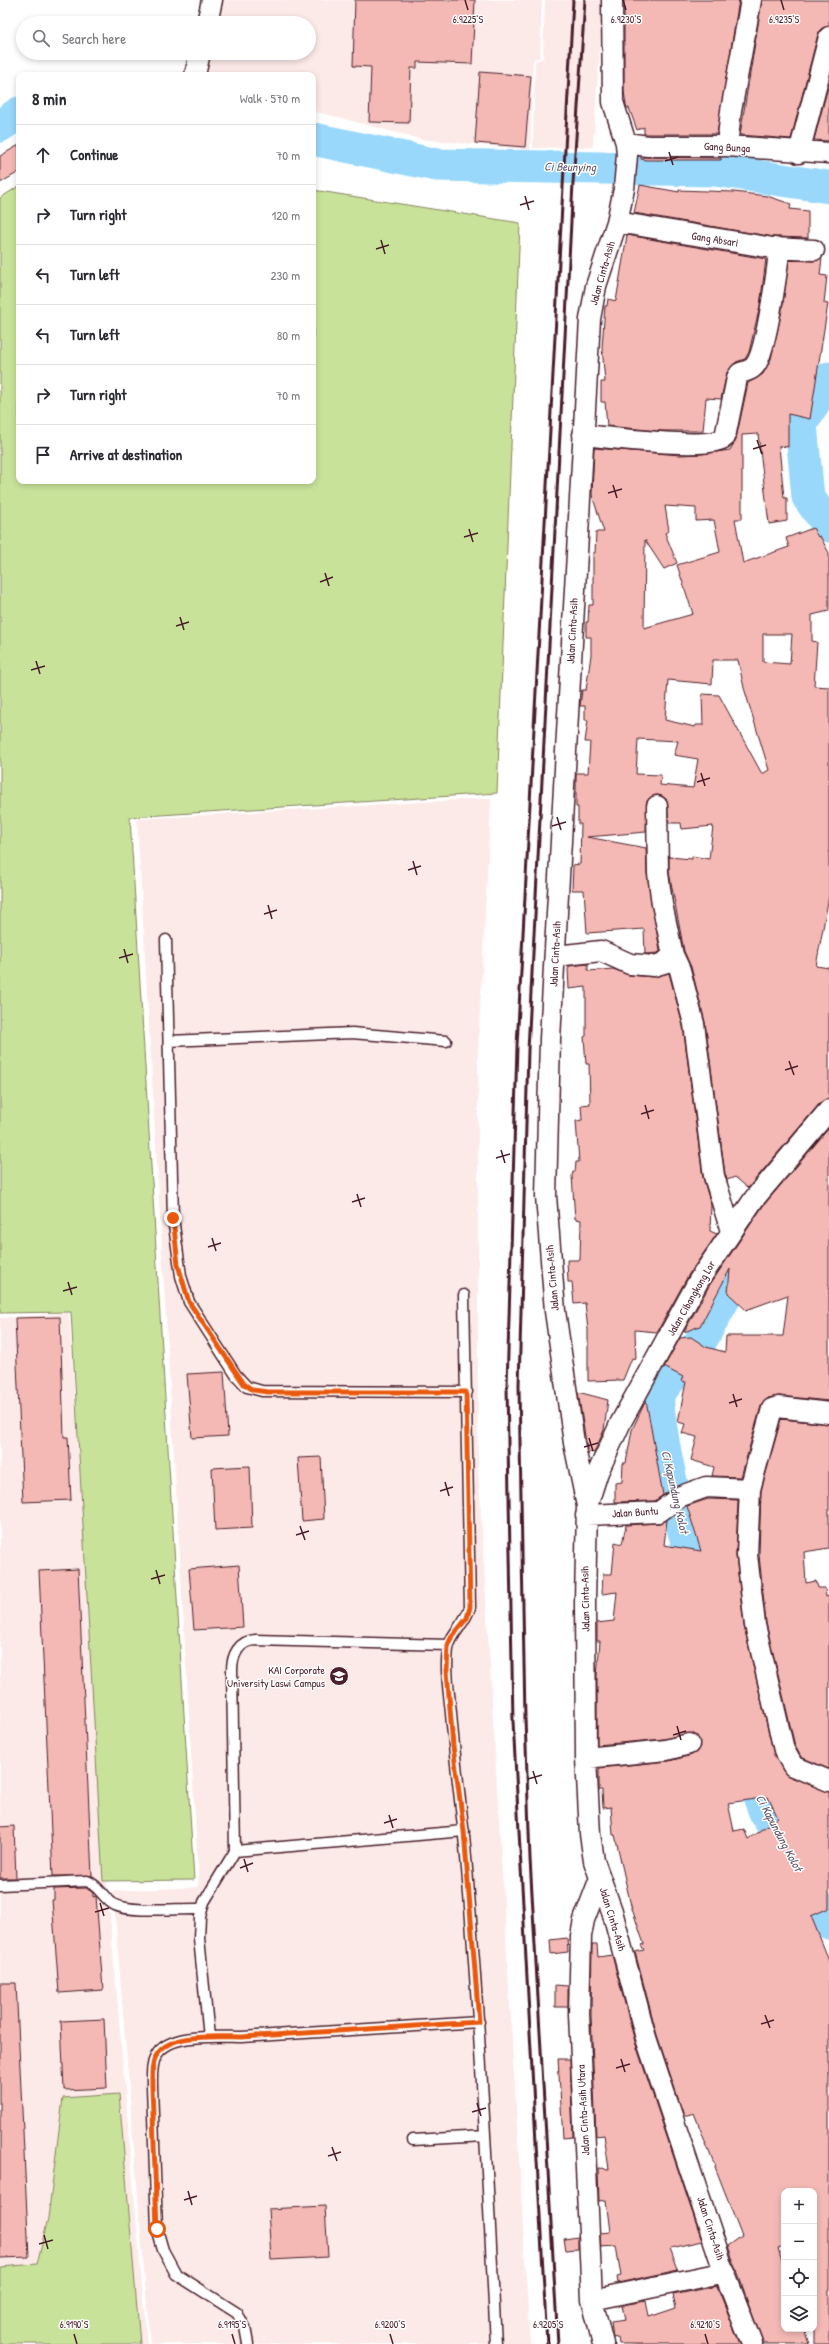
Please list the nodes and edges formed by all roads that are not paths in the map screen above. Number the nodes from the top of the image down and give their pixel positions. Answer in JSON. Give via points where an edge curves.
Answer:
{"nodes":[{"id":1,"x":212,"y":0,"type":"edge"},
{"id":2,"x":612,"y":0,"type":"edge"},
{"id":3,"x":751,"y":0,"type":"edge"},
{"id":4,"x":209,"y":16,"type":"edge"},
{"id":5,"x":829,"y":37,"type":"edge"},
{"id":6,"x":198,"y":60,"type":"edge"},
{"id":7,"x":196,"y":72,"type":"edge"},
{"id":8,"x":728,"y":146,"type":"junction"},
{"id":9,"x":626,"y":149,"type":"junction"},
{"id":10,"x":799,"y":152,"type":"junction"},
{"id":11,"x":829,"y":154,"type":"edge"},
{"id":12,"x":617,"y":222,"type":"junction"},
{"id":13,"x":779,"y":248,"type":"junction"},
{"id":14,"x":814,"y":250,"type":"dead end"},
{"id":15,"x":583,"y":435,"type":"junction"},
{"id":16,"x":657,"y":806,"type":"dead end"},
{"id":17,"x":166,"y":940,"type":"dead end"},
{"id":18,"x":673,"y":955,"type":"junction"},
{"id":19,"x":556,"y":956,"type":"junction"},
{"id":20,"x":446,"y":1040,"type":"dead end"},
{"id":21,"x":169,"y":1041,"type":"junction"},
{"id":22,"x":829,"y":1110,"type":"edge"},
{"id":23,"x":731,"y":1231,"type":"junction"},
{"id":24,"x":464,"y":1295,"type":"dead end"},
{"id":25,"x":466,"y":1392,"type":"junction"},
{"id":26,"x":829,"y":1413,"type":"edge"},
{"id":27,"x":750,"y":1489,"type":"junction"},
{"id":28,"x":586,"y":1511,"type":"junction"},
{"id":29,"x":448,"y":1645,"type":"junction"},
{"id":30,"x":689,"y":1744,"type":"dead end"},
{"id":31,"x":586,"y":1758,"type":"junction"},
{"id":32,"x":829,"y":1781,"type":"edge"},
{"id":33,"x":464,"y":1831,"type":"junction"},
{"id":34,"x":235,"y":1851,"type":"junction"},
{"id":35,"x":600,"y":1878,"type":"junction"},
{"id":36,"x":0,"y":1885,"type":"edge"},
{"id":37,"x":202,"y":1909,"type":"junction"},
{"id":38,"x":479,"y":2022,"type":"junction"},
{"id":39,"x":208,"y":2037,"type":"junction"},
{"id":40,"x":485,"y":2136,"type":"junction"},
{"id":41,"x":413,"y":2140,"type":"dead end"},
{"id":42,"x":725,"y":2273,"type":"junction"},
{"id":43,"x":593,"y":2302,"type":"junction"},
{"id":44,"x":248,"y":2344,"type":"edge"},
{"id":45,"x":496,"y":2344,"type":"edge"},
{"id":46,"x":603,"y":2344,"type":"edge"},
{"id":47,"x":752,"y":2344,"type":"edge"}],
"edges":[{"from":1,"to":4,"type":"street"},
{"from":2,"to":9,"type":"street","via":[[613,102]]},
{"from":3,"to":8,"type":"street","via":[[731,111]]},
{"from":5,"to":10,"type":"street"},
{"from":6,"to":7,"type":"street"},
{"from":8,"to":9,"type":"street","name":"Gang Bunga","via":[[648,146]]},
{"from":8,"to":10,"type":"street","name":"Gang Bunga"},
{"from":9,"to":12,"type":"street","name":"Jalan Cinta-Asih","via":[[624,189]]},
{"from":10,"to":11,"type":"street","name":"Gang Bunga"},
{"from":12,"to":13,"type":"street","name":"Gang Absari"},
{"from":12,"to":15,"type":"street","name":"Jalan Cinta-Asih","via":[[592,303]]},
{"from":13,"to":14,"type":"street","name":"Gang Absari"},
{"from":13,"to":15,"type":"street","via":[[769,320],[757,363],[750,370],[740,373],[737,378],[727,432],[723,439],[695,444]]},
{"from":15,"to":19,"type":"street","name":"Jalan Cinta-Asih"},
{"from":16,"to":18,"type":"street","via":[[658,873]]},
{"from":17,"to":21,"type":"lane"},
{"from":18,"to":19,"type":"street","via":[[664,963],[654,966],[630,964],[601,951]]},
{"from":18,"to":23,"type":"street","via":[[680,970],[694,1024],[714,1176]]},
{"from":19,"to":28,"type":"street","name":"Jalan Cinta-Asih","via":[[548,1095],[547,1227],[556,1319]]},
{"from":20,"to":21,"type":"lane","via":[[352,1033]]},
{"from":21,"to":25,"type":"lane","via":[[173,1218],[181,1276],[189,1302],[240,1379],[253,1390],[268,1392]]},
{"from":22,"to":23,"type":"street","name":"Jalan Cibangkong Lor","via":[[754,1198]]},
{"from":23,"to":28,"type":"street","name":"Jalan Cibangkong Lor","via":[[699,1280],[621,1422],[598,1472]]},
{"from":24,"to":25,"type":"lane"},
{"from":25,"to":29,"type":"lane","via":[[470,1607],[467,1618]]},
{"from":26,"to":27,"type":"street","via":[[778,1407],[772,1409]]},
{"from":27,"to":28,"type":"street","name":"Jalan Buntu","via":[[706,1486],[654,1513]]},
{"from":27,"to":32,"type":"street","via":[[747,1555],[749,1584],[755,1626],[784,1750],[793,1766]]},
{"from":28,"to":31,"type":"street","name":"Jalan Cinta-Asih"},
{"from":29,"to":33,"type":"lane","via":[[447,1671],[453,1746]]},
{"from":29,"to":34,"type":"lane","via":[[255,1640],[242,1645],[233,1658],[232,1670]]},
{"from":30,"to":31,"type":"street","via":[[666,1750]]},
{"from":31,"to":35,"type":"street","name":"Jalan Cinta-Asih","via":[[590,1834],[594,1861]]},
{"from":33,"to":34,"type":"lane"},
{"from":33,"to":38,"type":"lane"},
{"from":34,"to":37,"type":"lane"},
{"from":35,"to":42,"type":"street","name":"Jalan Cinta-Asih","via":[[612,1911],[646,2038]]},
{"from":35,"to":43,"type":"street","name":"Jalan Cinta-Asih Utara","via":[[581,1936],[579,2014]]},
{"from":36,"to":37,"type":"lane","via":[[87,1881],[93,1883],[108,1900],[128,1908]]},
{"from":37,"to":39,"type":"lane","via":[[199,1938]]},
{"from":38,"to":39,"type":"lane"},
{"from":38,"to":40,"type":"lane"},
{"from":39,"to":44,"type":"lane","via":[[172,2042],[162,2046],[152,2065],[157,2229],[163,2250],[176,2274],[237,2313],[246,2327]]},
{"from":40,"to":41,"type":"lane"},
{"from":40,"to":45,"type":"lane"},
{"from":42,"to":43,"type":"street"},
{"from":42,"to":47,"type":"street","name":"Jalan Cinta-Asih"},
{"from":43,"to":46,"type":"street","name":"Jalan Cinta-Asih Utara"}]}
